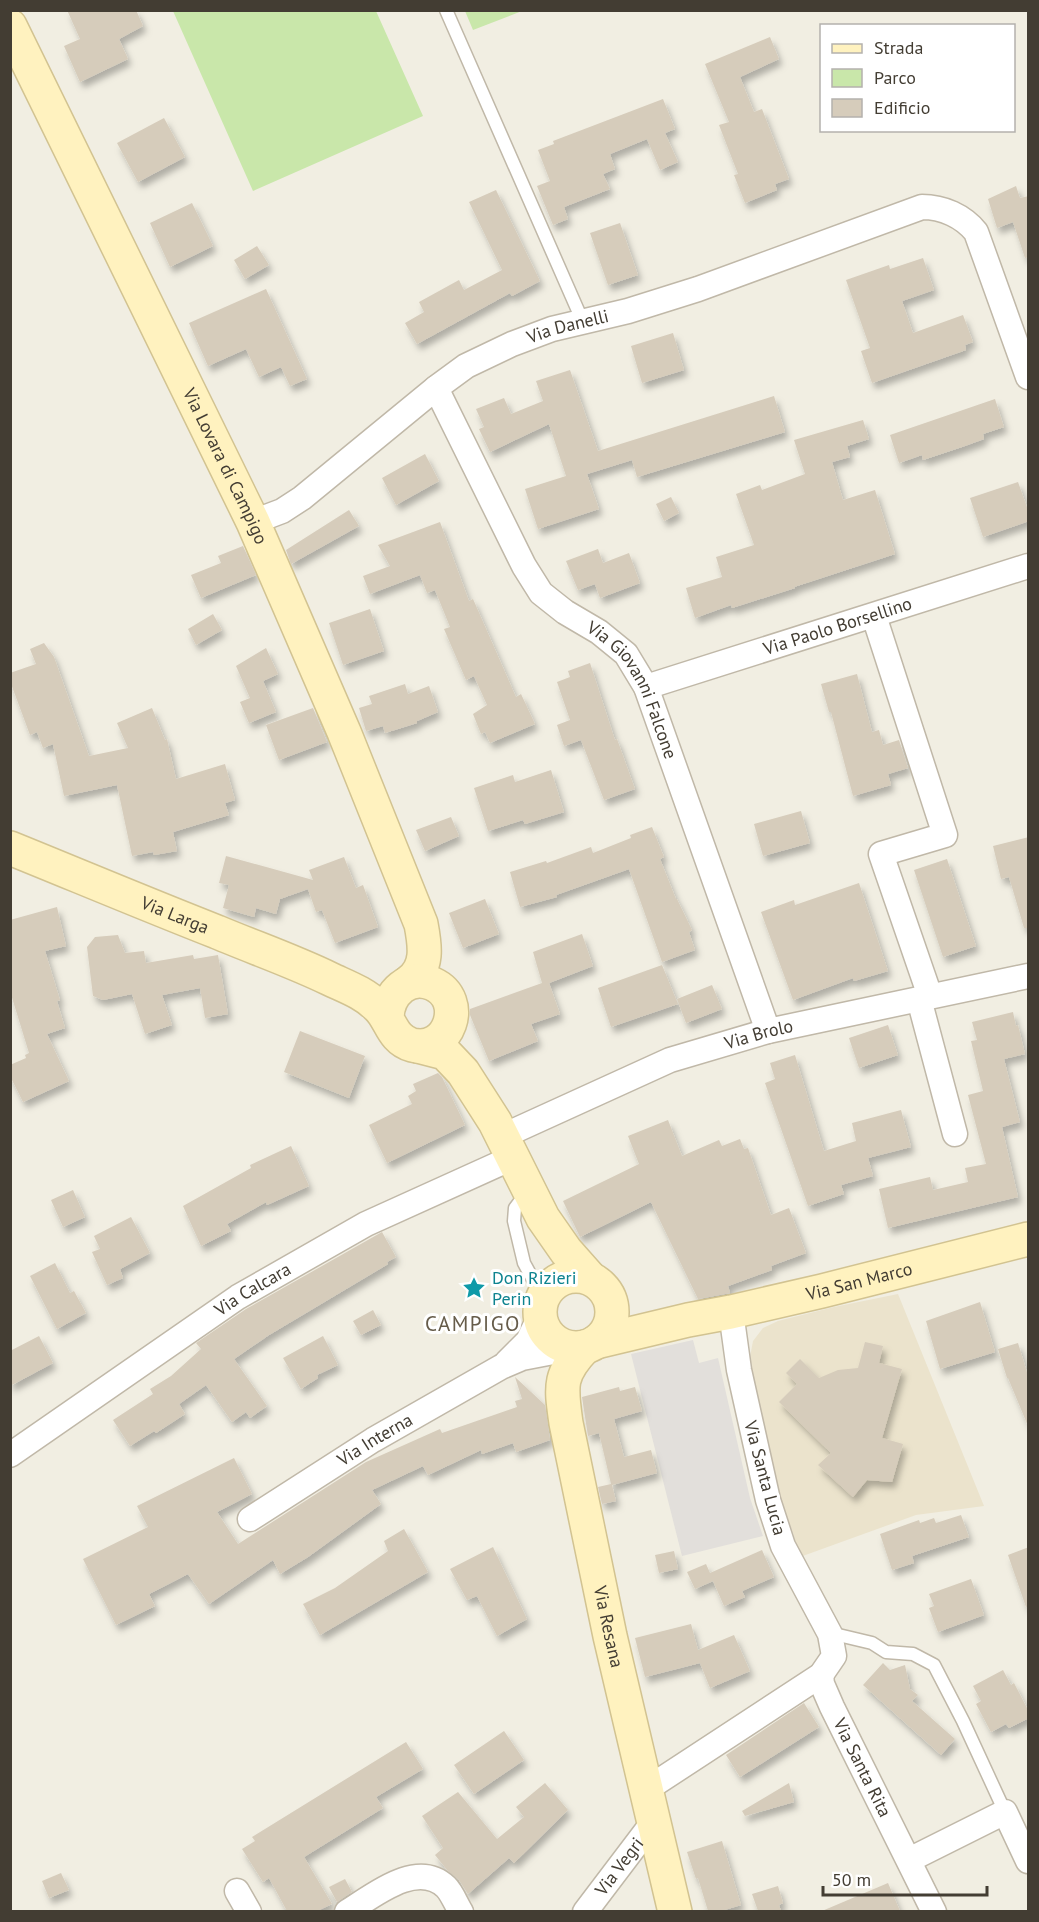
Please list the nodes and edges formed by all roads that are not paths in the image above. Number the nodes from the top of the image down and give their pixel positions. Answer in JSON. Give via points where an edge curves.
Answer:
{"nodes":[{"id":1,"x":446,"y":10,"type":"edge"},
{"id":2,"x":14,"y":41,"type":"edge"},
{"id":3,"x":583,"y":322,"type":"junction"},
{"id":4,"x":1029,"y":377,"type":"edge"},
{"id":5,"x":436,"y":388,"type":"junction"},
{"id":6,"x":253,"y":522,"type":"junction"},
{"id":7,"x":1029,"y":566,"type":"edge"},
{"id":8,"x":874,"y":616,"type":"junction"},
{"id":9,"x":646,"y":687,"type":"junction"},
{"id":10,"x":10,"y":848,"type":"edge"},
{"id":11,"x":419,"y":916,"type":"junction"},
{"id":12,"x":1029,"y":976,"type":"edge"},
{"id":13,"x":398,"y":996,"type":"junction"},
{"id":14,"x":924,"y":997,"type":"junction"},
{"id":15,"x":450,"y":1003,"type":"junction"},
{"id":16,"x":768,"y":1031,"type":"junction"},
{"id":17,"x":418,"y":1046,"type":"junction"},
{"id":18,"x":955,"y":1134,"type":"dead end"},
{"id":19,"x":504,"y":1138,"type":"junction"},
{"id":20,"x":533,"y":1198,"type":"junction"},
{"id":21,"x":1029,"y":1239,"type":"edge"},
{"id":22,"x":598,"y":1285,"type":"junction"},
{"id":23,"x":731,"y":1312,"type":"junction"},
{"id":24,"x":687,"y":1320,"type":"junction"},
{"id":25,"x":560,"y":1328,"type":"junction"},
{"id":26,"x":503,"y":1366,"type":"junction"},
{"id":27,"x":10,"y":1455,"type":"edge"},
{"id":28,"x":250,"y":1519,"type":"dead end"},
{"id":29,"x":830,"y":1633,"type":"junction"},
{"id":30,"x":821,"y":1675,"type":"junction"},
{"id":31,"x":647,"y":1790,"type":"junction"},
{"id":32,"x":1015,"y":1817,"type":"edge"},
{"id":33,"x":654,"y":1821,"type":"junction"},
{"id":34,"x":909,"y":1860,"type":"junction"},
{"id":35,"x":1029,"y":1861,"type":"edge"},
{"id":36,"x":347,"y":1911,"type":"edge"},
{"id":37,"x":461,"y":1911,"type":"edge"},
{"id":38,"x":585,"y":1911,"type":"edge"},
{"id":39,"x":675,"y":1911,"type":"edge"},
{"id":40,"x":934,"y":1911,"type":"edge"}],
"edges":[{"from":1,"to":3,"type":"lane"},
{"from":2,"to":6,"type":"street","name":"Via Lovara di Campigo"},
{"from":3,"to":4,"type":"street","name":"Via Danelli","via":[[698,289],[931,207],[957,216],[976,231]]},
{"from":3,"to":5,"type":"street","name":"Via Danelli","via":[[512,344],[466,366]]},
{"from":5,"to":6,"type":"street","name":"Via Danelli","via":[[302,498]]},
{"from":5,"to":9,"type":"street","name":"Via Giovanni Falcone","via":[[541,593],[626,654]]},
{"from":6,"to":11,"type":"street","name":"Via Lovara di Campigo"},
{"from":7,"to":8,"type":"street","name":"Via Paolo Borsellino"},
{"from":8,"to":9,"type":"street","name":"Via Paolo Borsellino"},
{"from":8,"to":14,"type":"street","via":[[945,835],[880,854]]},
{"from":9,"to":16,"type":"street","name":"Via Giovanni Falcone"},
{"from":10,"to":13,"type":"street","name":"Via Larga","via":[[303,966],[369,999]]},
{"from":11,"to":13,"type":"street","name":"Via Lovara di Campigo","via":[[425,957],[418,975]]},
{"from":11,"to":15,"type":"street","name":"Via Lovara di Campigo","via":[[434,945]]},
{"from":12,"to":14,"type":"street","name":"Via Brolo"},
{"from":13,"to":15,"type":"street","via":[[422,981],[434,984]]},
{"from":13,"to":17,"type":"street","via":[[389,1024],[398,1037]]},
{"from":14,"to":16,"type":"street","name":"Via Brolo"},
{"from":14,"to":18,"type":"street"},
{"from":15,"to":17,"type":"street","via":[[451,1022],[445,1033],[434,1042]]},
{"from":15,"to":19,"type":"street","name":"Via Lovara di Campigo"},
{"from":16,"to":19,"type":"street","name":"Via Brolo","via":[[670,1060]]},
{"from":17,"to":19,"type":"street","name":"Via Lovara di Campigo","via":[[452,1058]]},
{"from":19,"to":20,"type":"street","name":"Via Lovara di Campigo"},
{"from":19,"to":27,"type":"street","name":"Via Calcara","via":[[366,1224],[238,1297]]},
{"from":20,"to":22,"type":"street","name":"Via Lovara di Campigo","via":[[566,1251]]},
{"from":20,"to":25,"type":"street","name":"Via Lovara di Campigo"},
{"from":21,"to":23,"type":"street","name":"Via San Marco"},
{"from":22,"to":24,"type":"street","name":"Via San Marco","via":[[636,1307]]},
{"from":22,"to":25,"type":"street","via":[[577,1275],[554,1283]]},
{"from":22,"to":25,"type":"street","via":[[612,1302],[613,1314],[604,1335]]},
{"from":23,"to":24,"type":"street","name":"Via San Marco"},
{"from":23,"to":29,"type":"street","name":"Via Santa Lucia","via":[[739,1370],[771,1510],[783,1546]]},
{"from":24,"to":25,"type":"street","name":"Via San Marco"},
{"from":25,"to":26,"type":"street","name":"Via Interna","via":[[522,1358]]},
{"from":25,"to":26,"type":"street","name":"Via Interna","via":[[528,1341]]},
{"from":25,"to":31,"type":"street","name":"Via Resana","via":[[567,1367],[562,1393],[566,1423]]},
{"from":26,"to":28,"type":"street","name":"Via Interna","via":[[373,1440]]},
{"from":29,"to":30,"type":"street","name":"Via Santa Lucia","via":[[834,1656]]},
{"from":29,"to":32,"type":"lane","via":[[872,1643],[886,1652],[913,1654],[934,1665]]},
{"from":30,"to":31,"type":"street"},
{"from":30,"to":34,"type":"street","name":"Via Santa Rita","via":[[832,1707]]},
{"from":31,"to":33,"type":"street","name":"Via Resana"},
{"from":32,"to":34,"type":"street"},
{"from":32,"to":35,"type":"street"},
{"from":33,"to":38,"type":"street","name":"Via Vegri"},
{"from":33,"to":39,"type":"street","name":"Via Resana"},
{"from":34,"to":40,"type":"street","name":"Via Santa Rita"},
{"from":36,"to":37,"type":"street","via":[[404,1878],[427,1876],[446,1887]]}]}
